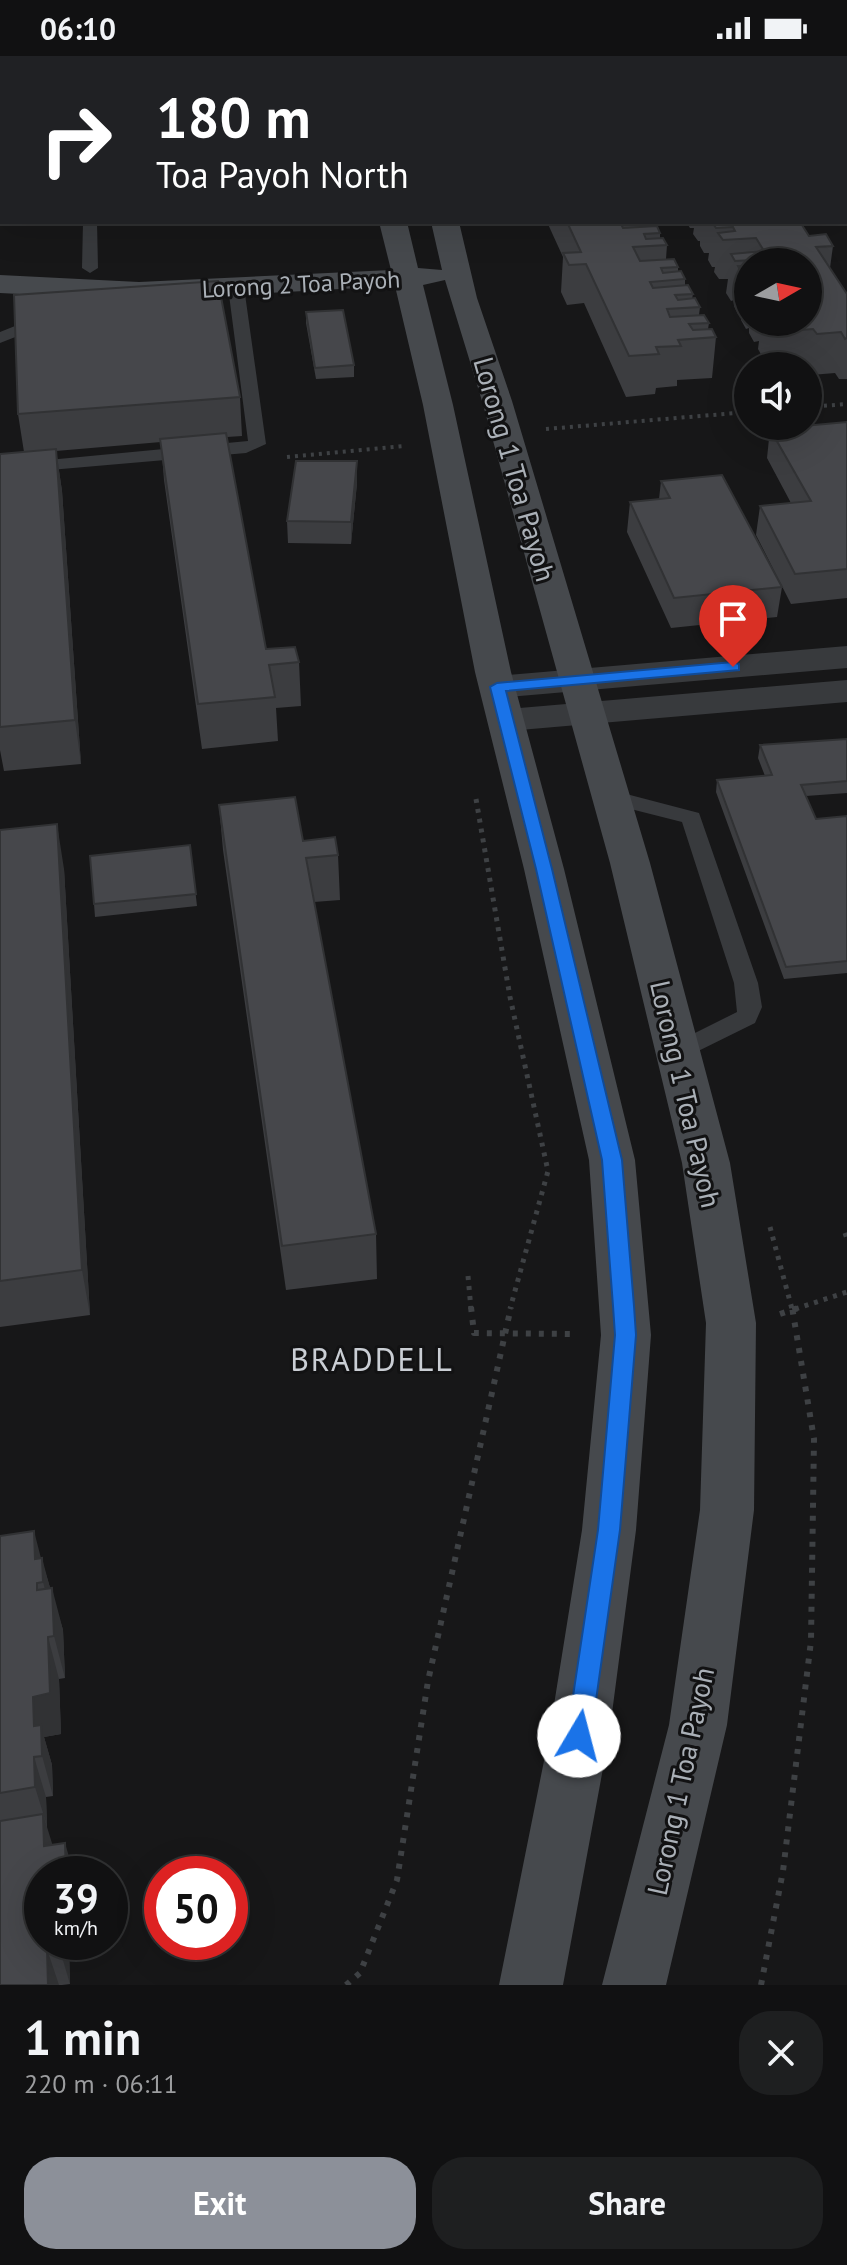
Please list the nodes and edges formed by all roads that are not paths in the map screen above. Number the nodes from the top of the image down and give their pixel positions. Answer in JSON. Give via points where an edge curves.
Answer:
{"nodes":[{"id":1,"x":90,"y":224,"type":"edge"},
{"id":2,"x":393,"y":224,"type":"edge"},
{"id":3,"x":445,"y":224,"type":"edge"},
{"id":4,"x":0,"y":264,"type":"edge"},
{"id":5,"x":455,"y":266,"type":"junction"},
{"id":6,"x":90,"y":268,"type":"junction"},
{"id":7,"x":403,"y":269,"type":"junction"},
{"id":8,"x":0,"y":284,"type":"edge"},
{"id":9,"x":233,"y":304,"type":"junction"},
{"id":10,"x":71,"y":324,"type":"edge"},
{"id":11,"x":0,"y":338,"type":"edge"},
{"id":12,"x":0,"y":461,"type":"edge"},
{"id":13,"x":847,"y":657,"type":"edge"},
{"id":14,"x":847,"y":691,"type":"edge"},
{"id":15,"x":582,"y":697,"type":"junction"},
{"id":16,"x":502,"y":704,"type":"junction"},
{"id":17,"x":611,"y":797,"type":"junction"},
{"id":18,"x":678,"y":1052,"type":"junction"},
{"id":19,"x":531,"y":1985,"type":"edge"},
{"id":20,"x":634,"y":1985,"type":"edge"}],
"edges":[{"from":1,"to":6,"type":"lane"},
{"from":2,"to":7,"type":"main road","name":"Lorong 1 Toa Payoh"},
{"from":3,"to":5,"type":"main road","name":"Lorong 1 Toa Payoh"},
{"from":4,"to":6,"type":"main road","name":"Lorong 2 Toa Payoh"},
{"from":5,"to":7,"type":"main road","name":"Lorong 2 Toa Payoh"},
{"from":5,"to":15,"type":"main road","name":"Lorong 1 Toa Payoh"},
{"from":6,"to":7,"type":"main road","name":"Lorong 2 Toa Payoh"},
{"from":7,"to":9,"type":"main road","name":"Lorong 2 Toa Payoh"},
{"from":7,"to":16,"type":"main road","name":"Lorong 1 Toa Payoh"},
{"from":8,"to":9,"type":"main road","name":"Lorong 2 Toa Payoh","via":[[139,291]]},
{"from":9,"to":12,"type":"lane","via":[[257,444],[27,467]]},
{"from":10,"to":11,"type":"lane","via":[[25,327]]},
{"from":13,"to":15,"type":"street"},
{"from":14,"to":15,"type":"street"},
{"from":15,"to":16,"type":"street"},
{"from":15,"to":17,"type":"main road","name":"Lorong 1 Toa Payoh"},
{"from":16,"to":19,"type":"main road","name":"Lorong 1 Toa Payoh","via":[[612,1160],[626,1335],[609,1530],[579,1736]]},
{"from":17,"to":18,"type":"main road","name":"Lorong 1 Toa Payoh"},
{"from":17,"to":18,"type":"lane","via":[[691,818],[746,983],[747,1017]]},
{"from":18,"to":20,"type":"main road","name":"Lorong 1 Toa Payoh","via":[[706,1163],[731,1323],[727,1510],[698,1725]]}]}
